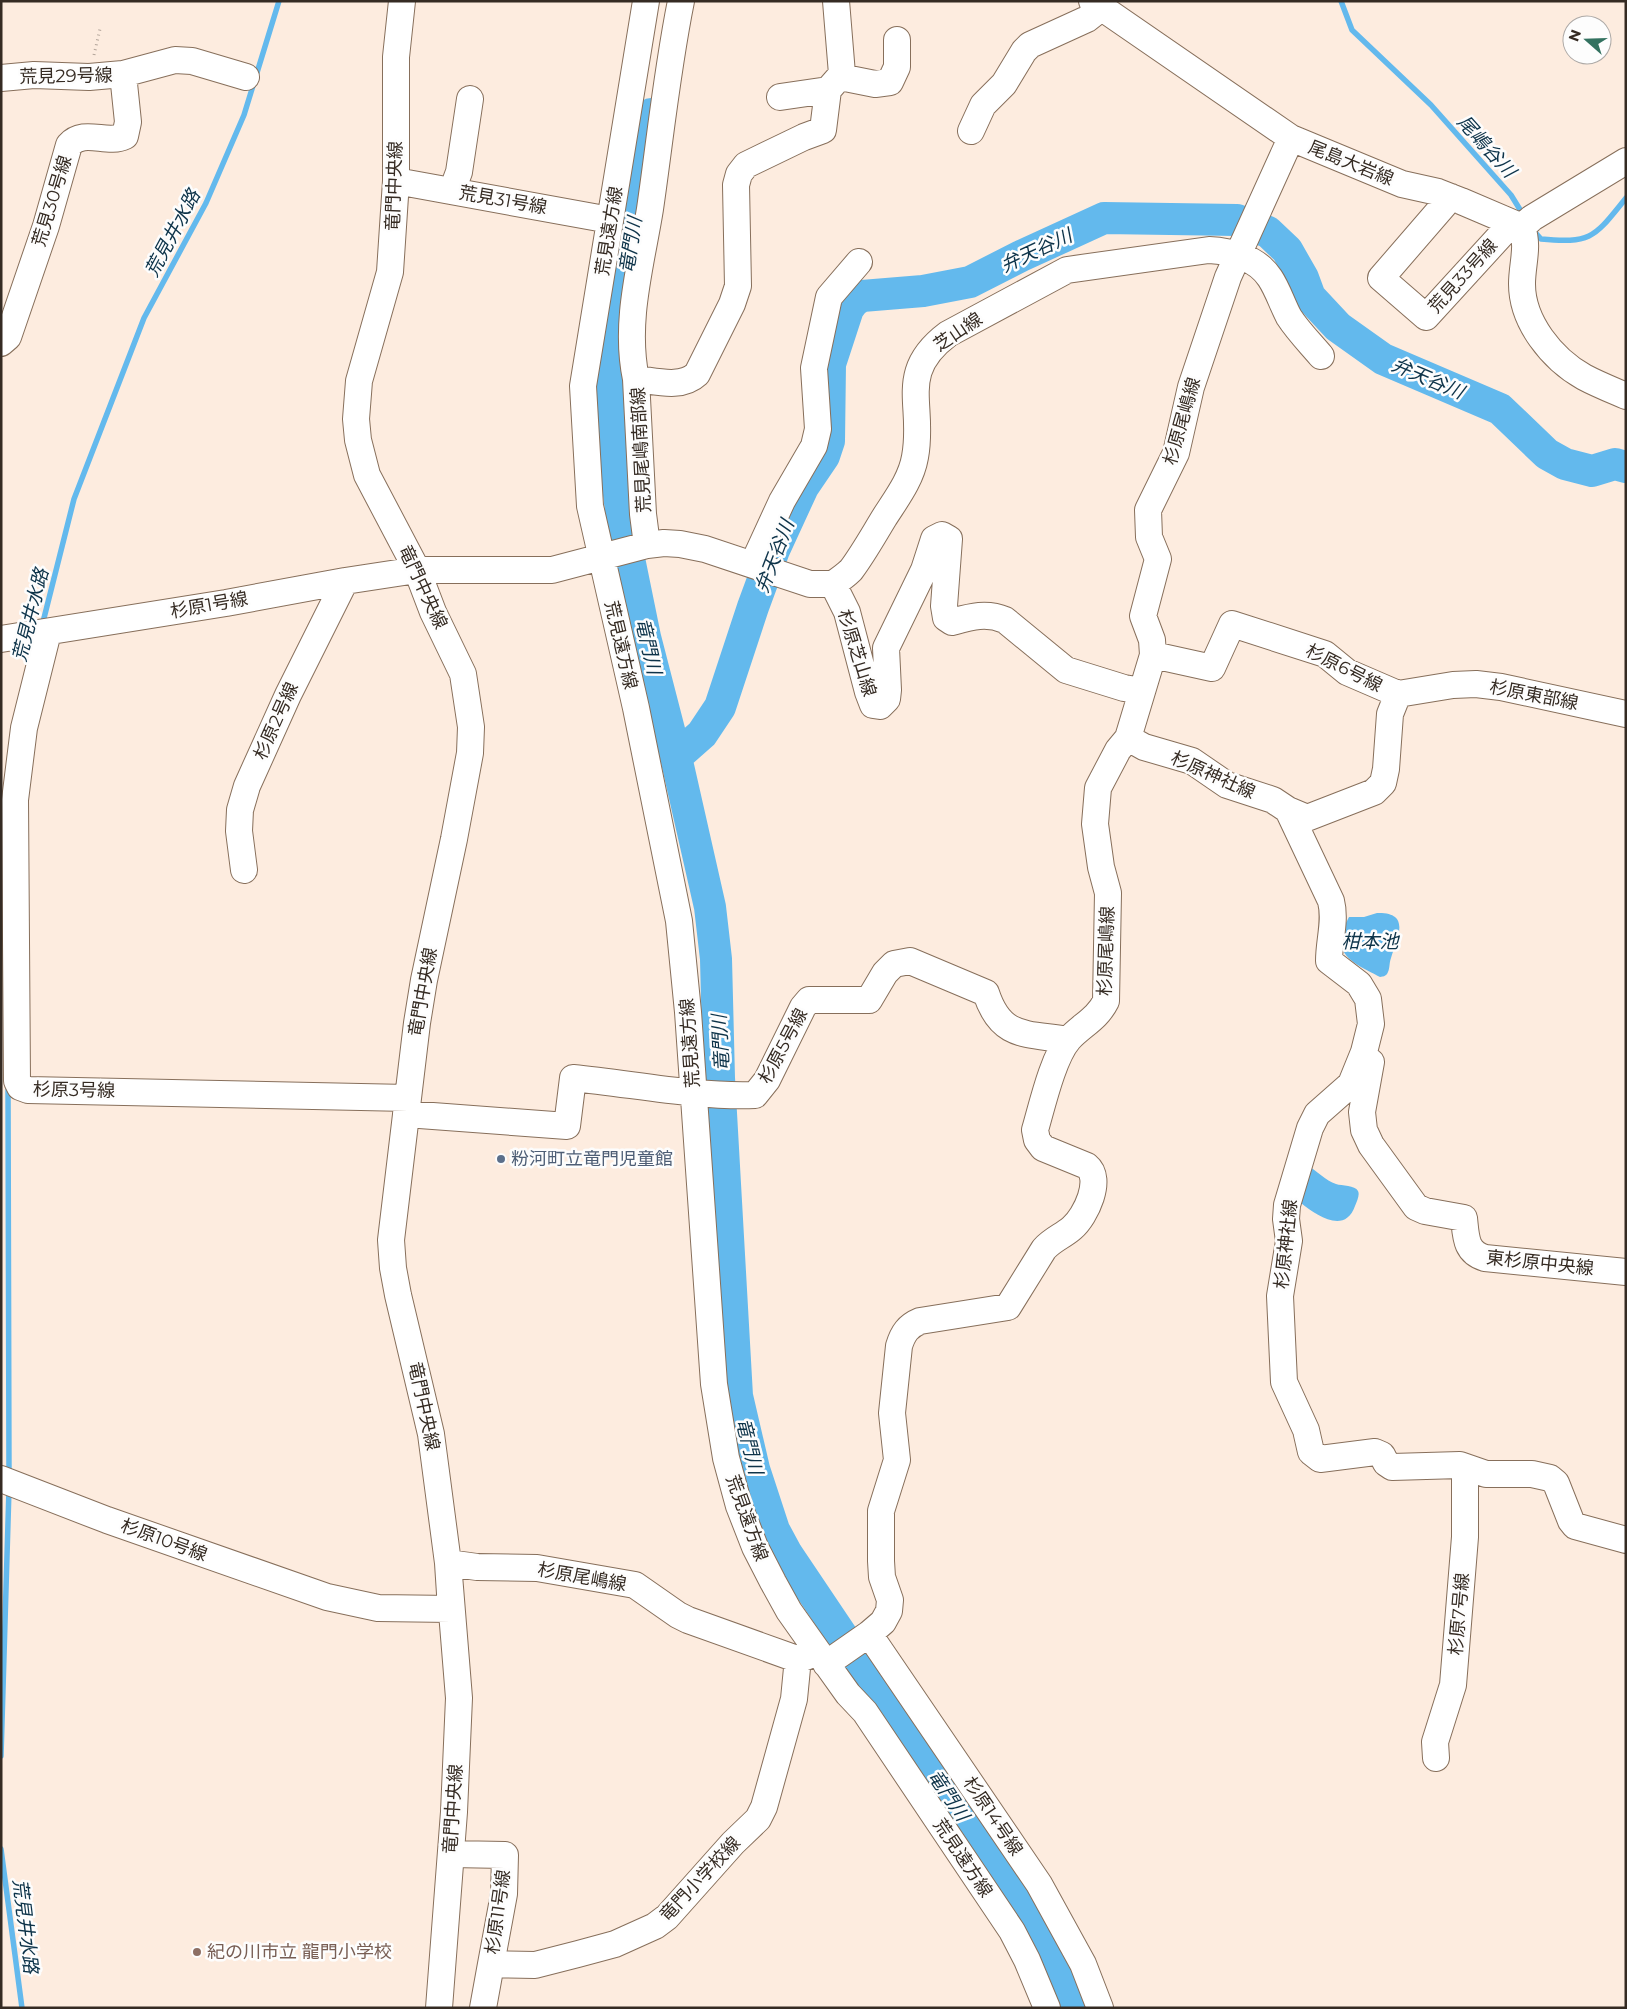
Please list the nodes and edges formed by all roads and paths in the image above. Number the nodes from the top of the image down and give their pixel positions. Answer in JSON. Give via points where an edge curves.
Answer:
{"nodes":[{"id":1,"x":402,"y":1,"type":"edge"},
{"id":2,"x":646,"y":1,"type":"edge"},
{"id":3,"x":681,"y":1,"type":"edge"},
{"id":4,"x":836,"y":1,"type":"edge"},
{"id":5,"x":1106,"y":6,"type":"edge"},
{"id":6,"x":897,"y":40,"type":"dead end"},
{"id":7,"x":124,"y":74,"type":"junction"},
{"id":8,"x":246,"y":77,"type":"dead end"},
{"id":9,"x":1,"y":78,"type":"edge"},
{"id":10,"x":834,"y":84,"type":"junction"},
{"id":11,"x":780,"y":97,"type":"dead end"},
{"id":12,"x":470,"y":99,"type":"dead end"},
{"id":13,"x":971,"y":131,"type":"dead end"},
{"id":14,"x":1291,"y":138,"type":"junction"},
{"id":15,"x":1626,"y":161,"type":"edge"},
{"id":16,"x":396,"y":181,"type":"junction"},
{"id":17,"x":452,"y":191,"type":"junction"},
{"id":18,"x":1451,"y":197,"type":"junction"},
{"id":19,"x":610,"y":220,"type":"junction"},
{"id":20,"x":1522,"y":224,"type":"junction"},
{"id":21,"x":1246,"y":239,"type":"junction"},
{"id":22,"x":859,"y":262,"type":"dead end"},
{"id":23,"x":1,"y":343,"type":"edge"},
{"id":24,"x":1321,"y":356,"type":"dead end"},
{"id":25,"x":636,"y":379,"type":"junction"},
{"id":26,"x":1626,"y":396,"type":"edge"},
{"id":27,"x":646,"y":545,"type":"junction"},
{"id":28,"x":607,"y":556,"type":"junction"},
{"id":29,"x":761,"y":567,"type":"junction"},
{"id":30,"x":417,"y":570,"type":"junction"},
{"id":31,"x":345,"y":581,"type":"junction"},
{"id":32,"x":833,"y":584,"type":"junction"},
{"id":33,"x":42,"y":633,"type":"junction"},
{"id":34,"x":1,"y":639,"type":"edge"},
{"id":35,"x":1153,"y":655,"type":"junction"},
{"id":36,"x":1142,"y":691,"type":"junction"},
{"id":37,"x":1398,"y":694,"type":"junction"},
{"id":38,"x":1626,"y":714,"type":"edge"},
{"id":39,"x":1128,"y":738,"type":"junction"},
{"id":40,"x":1288,"y":810,"type":"junction"},
{"id":41,"x":244,"y":870,"type":"dead end"},
{"id":42,"x":1371,"y":1024,"type":"junction"},
{"id":43,"x":1068,"y":1040,"type":"junction"},
{"id":44,"x":697,"y":1094,"type":"junction"},
{"id":45,"x":407,"y":1106,"type":"junction"},
{"id":46,"x":1626,"y":1272,"type":"edge"},
{"id":47,"x":1465,"y":1467,"type":"junction"},
{"id":48,"x":8,"y":1481,"type":"edge"},
{"id":49,"x":1625,"y":1538,"type":"edge"},
{"id":50,"x":448,"y":1563,"type":"junction"},
{"id":51,"x":451,"y":1609,"type":"junction"},
{"id":52,"x":868,"y":1635,"type":"junction"},
{"id":53,"x":819,"y":1658,"type":"junction"},
{"id":54,"x":1436,"y":1758,"type":"dead end"},
{"id":55,"x":451,"y":1854,"type":"junction"},
{"id":56,"x":491,"y":1964,"type":"junction"},
{"id":57,"x":439,"y":2008,"type":"edge"},
{"id":58,"x":483,"y":2008,"type":"edge"},
{"id":59,"x":1047,"y":2008,"type":"edge"},
{"id":60,"x":1100,"y":2008,"type":"edge"}],
"edges":[{"from":1,"to":16,"type":"street","name":"竜門中央線","via":[[396,57]]},
{"from":2,"to":19,"type":"street","name":"荒見遠方線"},
{"from":3,"to":25,"type":"street","via":[[632,311],[631,358]]},
{"from":4,"to":10,"type":"street","name":"荒見尾嶋南部線","via":[[842,74]]},
{"from":5,"to":13,"type":"street","via":[[1087,19],[1030,45],[1004,84],[983,105]]},
{"from":5,"to":14,"type":"street","name":"尾島大岩線"},
{"from":6,"to":10,"type":"street","via":[[897,67],[890,82]]},
{"from":7,"to":8,"type":"street","name":"荒見29号線","via":[[176,60],[192,60]]},
{"from":7,"to":9,"type":"street","name":"荒見29号線"},
{"from":7,"to":23,"type":"street","name":"荒見30号線","via":[[128,122],[125,136],[119,140],[80,138],[69,145],[46,226],[8,337]]},
{"from":10,"to":11,"type":"street"},
{"from":10,"to":25,"type":"street","name":"荒見尾嶋南部線","via":[[823,130],[746,165],[738,174],[738,286],[697,374],[689,382],[678,383]]},
{"from":12,"to":17,"type":"street","via":[[459,172]]},
{"from":14,"to":18,"type":"street","name":"尾島大岩線","via":[[1402,184]]},
{"from":14,"to":21,"type":"street","name":"杉原尾嶋線"},
{"from":15,"to":20,"type":"street"},
{"from":16,"to":17,"type":"street","name":"荒見31号線"},
{"from":16,"to":30,"type":"street","name":"竜門中央線","via":[[390,272],[359,380],[356,419],[367,475]]},
{"from":17,"to":19,"type":"street","name":"荒見31号線"},
{"from":18,"to":20,"type":"street","name":"尾島大岩線"},
{"from":18,"to":20,"type":"street","name":"荒見33号線","via":[[1381,278],[1426,317]]},
{"from":19,"to":28,"type":"street","name":"荒見遠方線","via":[[583,386],[590,506]]},
{"from":20,"to":26,"type":"street","via":[[1526,240],[1522,286],[1526,313],[1561,360],[1583,376]]},
{"from":21,"to":24,"type":"street","name":"芝山線","via":[[1255,263],[1269,277],[1290,318]]},
{"from":21,"to":32,"type":"street","name":"芝山線","via":[[1226,251],[1209,250],[1066,270],[948,334],[934,345],[916,376],[918,432],[915,458],[907,481],[849,572]]},
{"from":21,"to":35,"type":"street","name":"杉原尾嶋線","via":[[1228,277],[1191,387],[1176,453],[1148,510],[1149,537],[1158,559],[1143,616],[1152,640]]},
{"from":22,"to":29,"type":"street","via":[[829,297],[814,368],[818,429],[814,446],[782,501]]},
{"from":25,"to":27,"type":"street","name":"荒見尾嶋南部線"},
{"from":27,"to":28,"type":"street"},
{"from":27,"to":29,"type":"street","via":[[680,544]]},
{"from":28,"to":30,"type":"street","via":[[552,570]]},
{"from":28,"to":44,"type":"street","name":"荒見遠方線","via":[[613,612],[679,921]]},
{"from":29,"to":32,"type":"street","via":[[810,584]]},
{"from":30,"to":31,"type":"street","name":"杉原1号線"},
{"from":30,"to":45,"type":"street","name":"竜門中央線","via":[[463,674],[471,727],[463,791],[424,980]]},
{"from":31,"to":33,"type":"street","name":"杉原1号線"},
{"from":31,"to":41,"type":"street","name":"杉原2号線","via":[[247,786],[240,810],[239,831]]},
{"from":32,"to":36,"type":"street","name":"杉原芝山線","via":[[847,612],[873,705],[880,706],[887,699],[886,648],[924,570],[934,539],[942,535],[950,538],[944,606],[946,618],[952,622],[969,616],[1005,620],[1066,670]]},
{"from":33,"to":34,"type":"street","name":"杉原1号線"},
{"from":33,"to":45,"type":"street","name":"杉原3号線","via":[[24,728],[15,800],[17,1081],[20,1087],[28,1090]]},
{"from":35,"to":36,"type":"street","name":"杉原尾嶋線"},
{"from":35,"to":37,"type":"street","name":"杉原6号線","via":[[1212,668],[1232,624],[1325,654],[1346,672]]},
{"from":36,"to":39,"type":"street","name":"杉原尾嶋線"},
{"from":37,"to":38,"type":"street","name":"杉原東部線","via":[[1476,684]]},
{"from":37,"to":40,"type":"street","via":[[1390,714],[1383,783],[1374,792],[1307,818]]},
{"from":39,"to":40,"type":"street","name":"杉原神社線","via":[[1144,747],[1192,762],[1227,785],[1273,800]]},
{"from":39,"to":43,"type":"street","name":"杉原尾嶋線","via":[[1098,788],[1095,824],[1108,894],[1106,1001],[1100,1013]]},
{"from":40,"to":42,"type":"street","name":"杉原神社線","via":[[1332,901],[1334,913],[1329,961],[1359,984],[1368,998]]},
{"from":42,"to":46,"type":"street","name":"東杉原中央線","via":[[1370,1064],[1362,1112],[1364,1130],[1370,1145],[1416,1207],[1464,1218],[1469,1249],[1477,1256]]},
{"from":42,"to":47,"type":"street","name":"杉原神社線","via":[[1351,1084],[1317,1114],[1310,1128],[1287,1205],[1289,1241],[1280,1296],[1284,1382],[1306,1430],[1311,1452],[1320,1460],[1375,1452],[1382,1454],[1392,1468],[1460,1464]]},
{"from":43,"to":44,"type":"street","name":"杉原5号線","via":[[1008,1029],[992,1009],[986,993],[910,961],[894,964],[869,1000],[809,1000],[802,1007],[755,1095]]},
{"from":43,"to":52,"type":"street","name":"杉原尾嶋線","via":[[1058,1058],[1035,1130],[1043,1148],[1092,1170],[1092,1193],[1073,1228],[1044,1249],[1008,1307],[920,1321],[910,1325],[902,1336],[892,1412],[897,1460],[881,1511],[882,1569],[890,1600],[889,1611],[883,1622]]},
{"from":44,"to":45,"type":"street","name":"杉原5号線","via":[[573,1078],[567,1126]]},
{"from":44,"to":53,"type":"street","name":"荒見遠方線","via":[[714,1384],[726,1458],[739,1506],[755,1547]]},
{"from":45,"to":50,"type":"street","name":"竜門中央線","via":[[391,1240],[393,1268],[431,1434]]},
{"from":47,"to":49,"type":"street","name":"杉原神社線","via":[[1486,1474],[1532,1474],[1550,1478],[1556,1483],[1575,1526]]},
{"from":47,"to":54,"type":"street","name":"杉原7号線","via":[[1465,1537],[1453,1686],[1435,1742]]},
{"from":48,"to":51,"type":"street","name":"杉原10号線","via":[[107,1520],[328,1597],[378,1608]]},
{"from":50,"to":51,"type":"street","name":"竜門中央線"},
{"from":50,"to":53,"type":"street","name":"杉原尾嶋線","via":[[537,1568],[635,1586],[688,1620]]},
{"from":51,"to":55,"type":"street","name":"竜門中央線","via":[[460,1698]]},
{"from":52,"to":53,"type":"street","name":"杉原尾嶋線"},
{"from":52,"to":60,"type":"street","name":"杉原14号線","via":[[1039,1884],[1084,1964]]},
{"from":53,"to":56,"type":"street","name":"竜門小学校線","via":[[794,1699],[758,1819],[667,1918],[615,1944],[578,1954],[535,1965]]},
{"from":53,"to":59,"type":"street","name":"荒見遠方線","via":[[865,1712],[1012,1931]]},
{"from":55,"to":56,"type":"street","name":"杉原11号線","via":[[505,1855],[504,1894]]},
{"from":55,"to":57,"type":"street","name":"竜門中央線"},
{"from":56,"to":58,"type":"street"}]}
